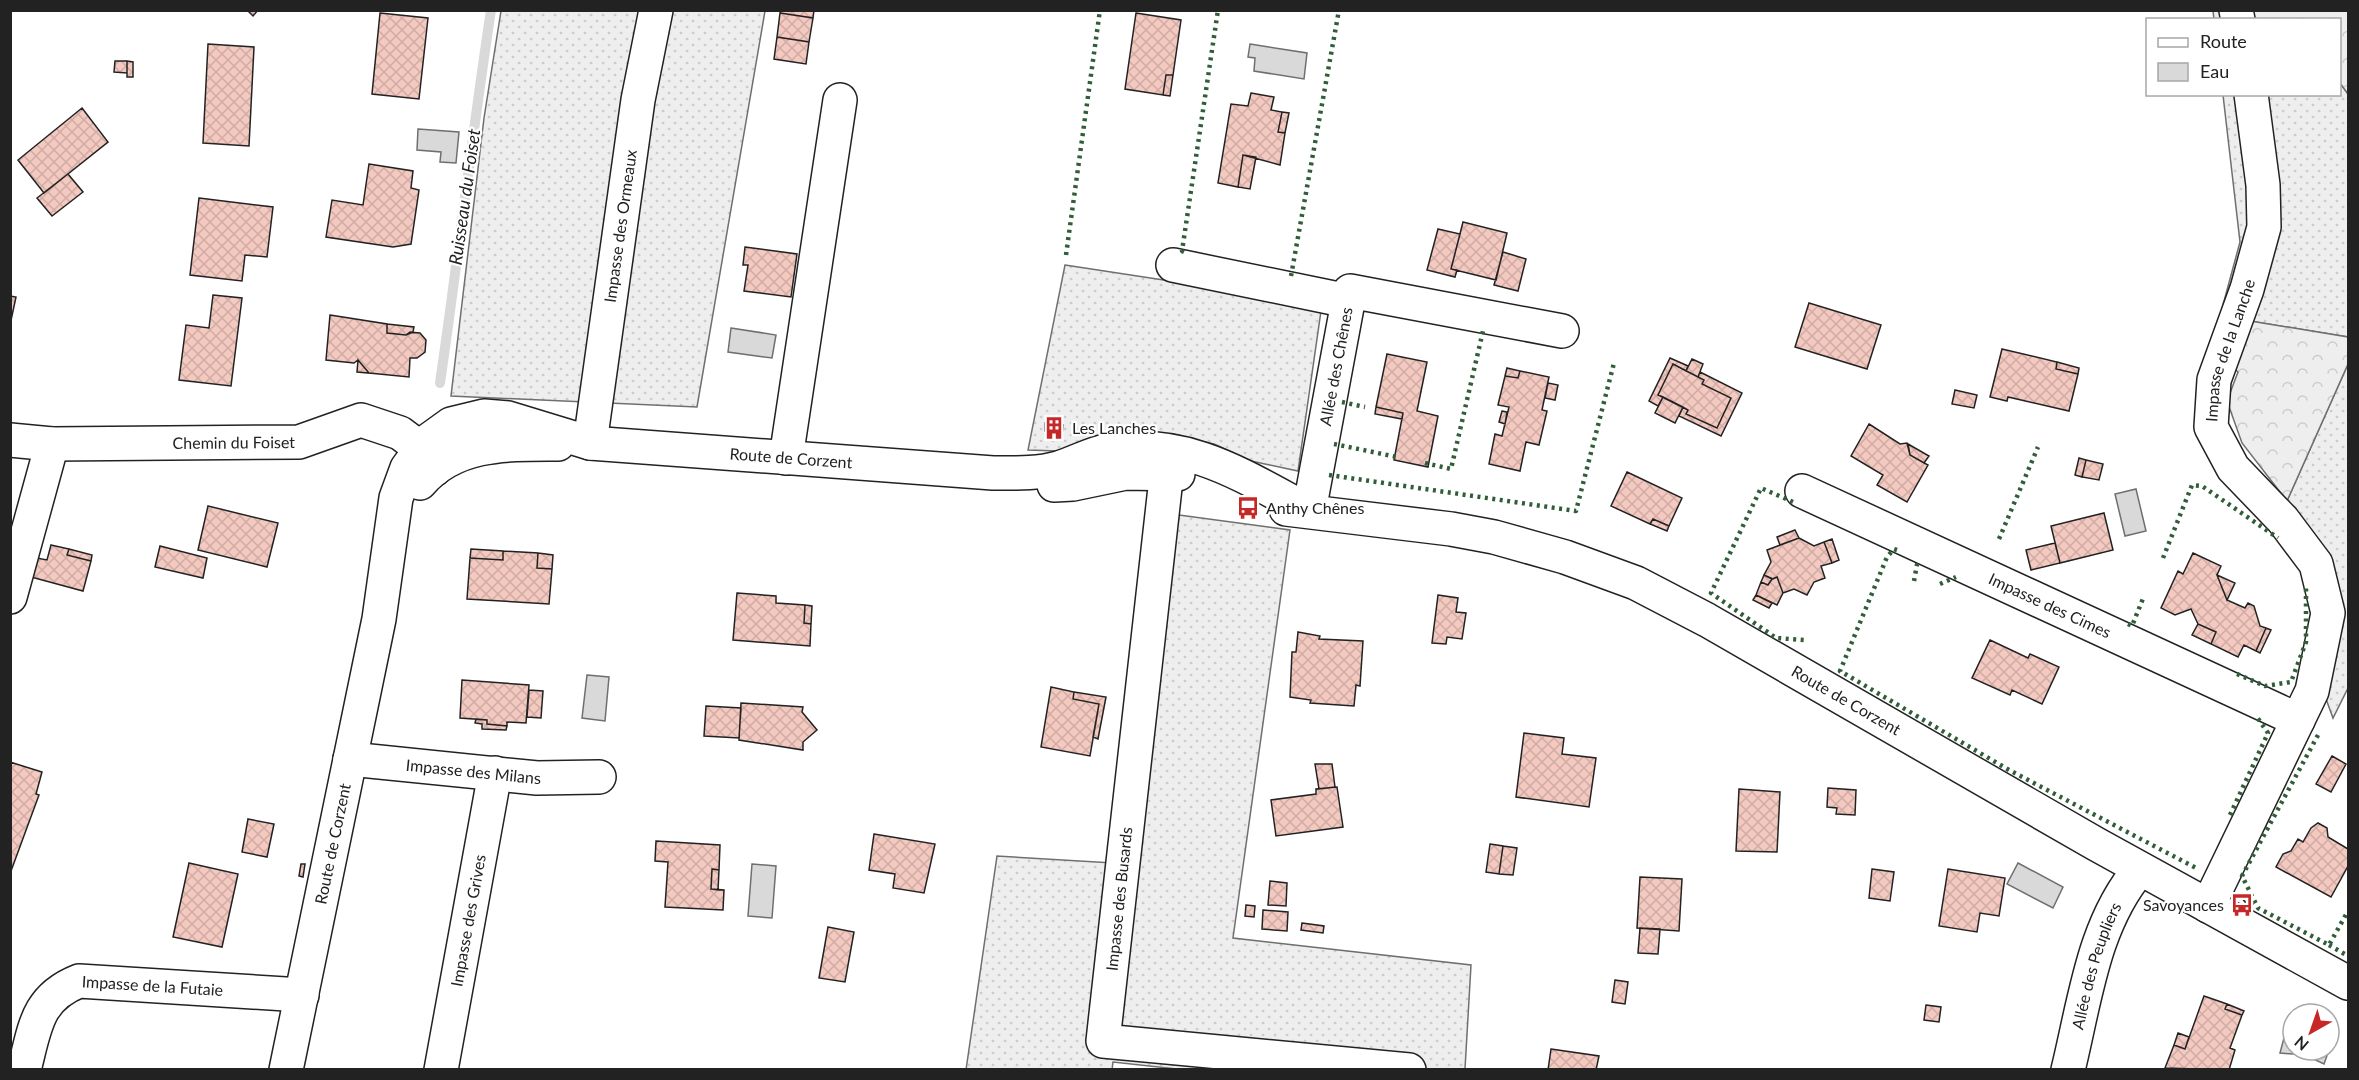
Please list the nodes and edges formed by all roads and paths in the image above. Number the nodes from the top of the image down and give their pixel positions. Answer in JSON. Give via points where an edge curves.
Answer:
{"nodes":[{"id":1,"x":656,"y":10,"type":"edge"},
{"id":2,"x":2251,"y":96,"type":"edge"},
{"id":3,"x":840,"y":100,"type":"dead end"},
{"id":4,"x":1173,"y":266,"type":"dead end"},
{"id":5,"x":1348,"y":301,"type":"junction"},
{"id":6,"x":1562,"y":331,"type":"dead end"},
{"id":7,"x":10,"y":440,"type":"edge"},
{"id":8,"x":590,"y":443,"type":"junction"},
{"id":9,"x":52,"y":444,"type":"junction"},
{"id":10,"x":427,"y":458,"type":"junction"},
{"id":11,"x":786,"y":458,"type":"junction"},
{"id":12,"x":1168,"y":462,"type":"junction"},
{"id":13,"x":1802,"y":491,"type":"dead end"},
{"id":14,"x":1309,"y":511,"type":"junction"},
{"id":15,"x":10,"y":597,"type":"edge"},
{"id":16,"x":2298,"y":720,"type":"junction"},
{"id":17,"x":350,"y":759,"type":"junction"},
{"id":18,"x":495,"y":773,"type":"junction"},
{"id":19,"x":599,"y":777,"type":"dead end"},
{"id":20,"x":2140,"y":869,"type":"junction"},
{"id":21,"x":2208,"y":906,"type":"junction"},
{"id":22,"x":2349,"y":983,"type":"edge"},
{"id":23,"x":302,"y":995,"type":"junction"},
{"id":24,"x":24,"y":1070,"type":"edge"},
{"id":25,"x":286,"y":1070,"type":"edge"},
{"id":26,"x":441,"y":1070,"type":"edge"},
{"id":27,"x":1408,"y":1070,"type":"edge"},
{"id":28,"x":2068,"y":1070,"type":"edge"}],
"edges":[{"from":1,"to":8,"type":"street","name":"Impasse des Ormeaux","via":[[638,100]]},
{"from":2,"to":16,"type":"street","name":"Impasse de la Lanche","via":[[2263,185],[2264,227],[2247,289],[2214,380],[2211,427],[2232,468],[2283,520],[2316,564],[2328,613],[2312,691]]},
{"from":3,"to":11,"type":"street"},
{"from":4,"to":5,"type":"street"},
{"from":5,"to":6,"type":"street","name":"Allée des Chênes","via":[[1350,291]]},
{"from":5,"to":14,"type":"street","name":"Allée des Chênes"},
{"from":7,"to":9,"type":"street","name":"Chemin du Foiset"},
{"from":8,"to":10,"type":"street","name":"Route de Corzent","via":[[508,418],[484,416],[451,424]]},
{"from":8,"to":11,"type":"street","name":"Route de Corzent"},
{"from":9,"to":10,"type":"street","name":"Chemin du Foiset","via":[[299,442],[361,420],[391,429]]},
{"from":9,"to":15,"type":"street"},
{"from":10,"to":17,"type":"street","name":"Route de Corzent","via":[[407,468],[396,498],[379,619]]},
{"from":11,"to":12,"type":"street","name":"Route de Corzent","via":[[993,474],[1052,485],[1073,484]]},
{"from":12,"to":14,"type":"street","name":"Route de Corzent","via":[[1269,506]]},
{"from":12,"to":27,"type":"street","name":"Impasse des Busards","via":[[1102,1041]]},
{"from":13,"to":16,"type":"street","name":"Impasse des Cimes"},
{"from":14,"to":20,"type":"street","name":"Route de Corzent","via":[[1494,537],[1636,583],[1690,610]]},
{"from":16,"to":21,"type":"street","name":"Impasse de la Lanche"},
{"from":17,"to":18,"type":"street","name":"Impasse des Milans"},
{"from":17,"to":23,"type":"street","name":"Route de Corzent"},
{"from":18,"to":19,"type":"street","name":"Impasse des Milans","via":[[537,778]]},
{"from":18,"to":26,"type":"street","name":"Impasse des Grives"},
{"from":20,"to":21,"type":"street","name":"Route de Corzent"},
{"from":20,"to":28,"type":"street","name":"Allée des Peupliers","via":[[2117,900],[2101,936]]},
{"from":21,"to":22,"type":"street","name":"Route de Corzent"},
{"from":23,"to":24,"type":"street","name":"Impasse de la Futaie","via":[[79,981],[59,989],[38,1014]]},
{"from":23,"to":25,"type":"street","name":"Route de Corzent"}]}
